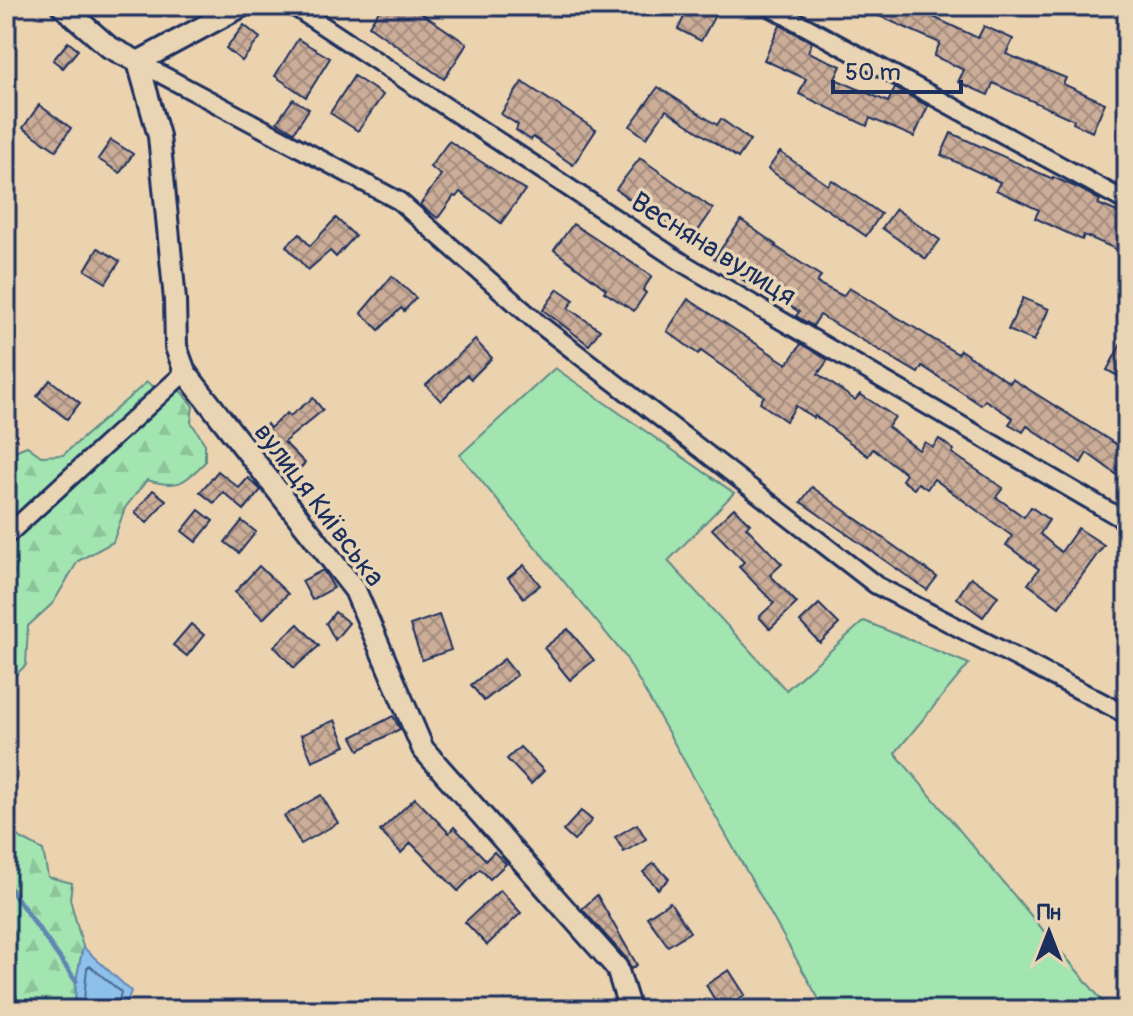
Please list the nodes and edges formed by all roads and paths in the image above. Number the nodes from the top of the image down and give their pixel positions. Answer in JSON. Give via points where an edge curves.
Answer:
{"nodes":[{"id":1,"x":62,"y":6,"type":"edge"},
{"id":2,"x":242,"y":6,"type":"edge"},
{"id":3,"x":293,"y":6,"type":"edge"},
{"id":4,"x":768,"y":6,"type":"edge"},
{"id":5,"x":138,"y":62,"type":"junction"},
{"id":6,"x":1127,"y":202,"type":"edge"},
{"id":7,"x":185,"y":372,"type":"junction"},
{"id":8,"x":1119,"y":517,"type":"dead end"},
{"id":9,"x":6,"y":536,"type":"edge"},
{"id":10,"x":1127,"y":715,"type":"edge"},
{"id":11,"x":630,"y":1010,"type":"edge"}],
"edges":[{"from":1,"to":5,"type":"street","via":[[109,47]]},
{"from":2,"to":5,"type":"street"},
{"from":3,"to":8,"type":"street","name":"Весняна вулиця","via":[[686,265]]},
{"from":4,"to":6,"type":"street"},
{"from":5,"to":7,"type":"street","name":"вулиця Київська","via":[[159,136],[176,347]]},
{"from":5,"to":10,"type":"street","via":[[399,201],[538,323],[876,585]]},
{"from":7,"to":9,"type":"street"},
{"from":7,"to":11,"type":"street","name":"вулиця Київська","via":[[355,590],[423,749],[617,968]]}]}
